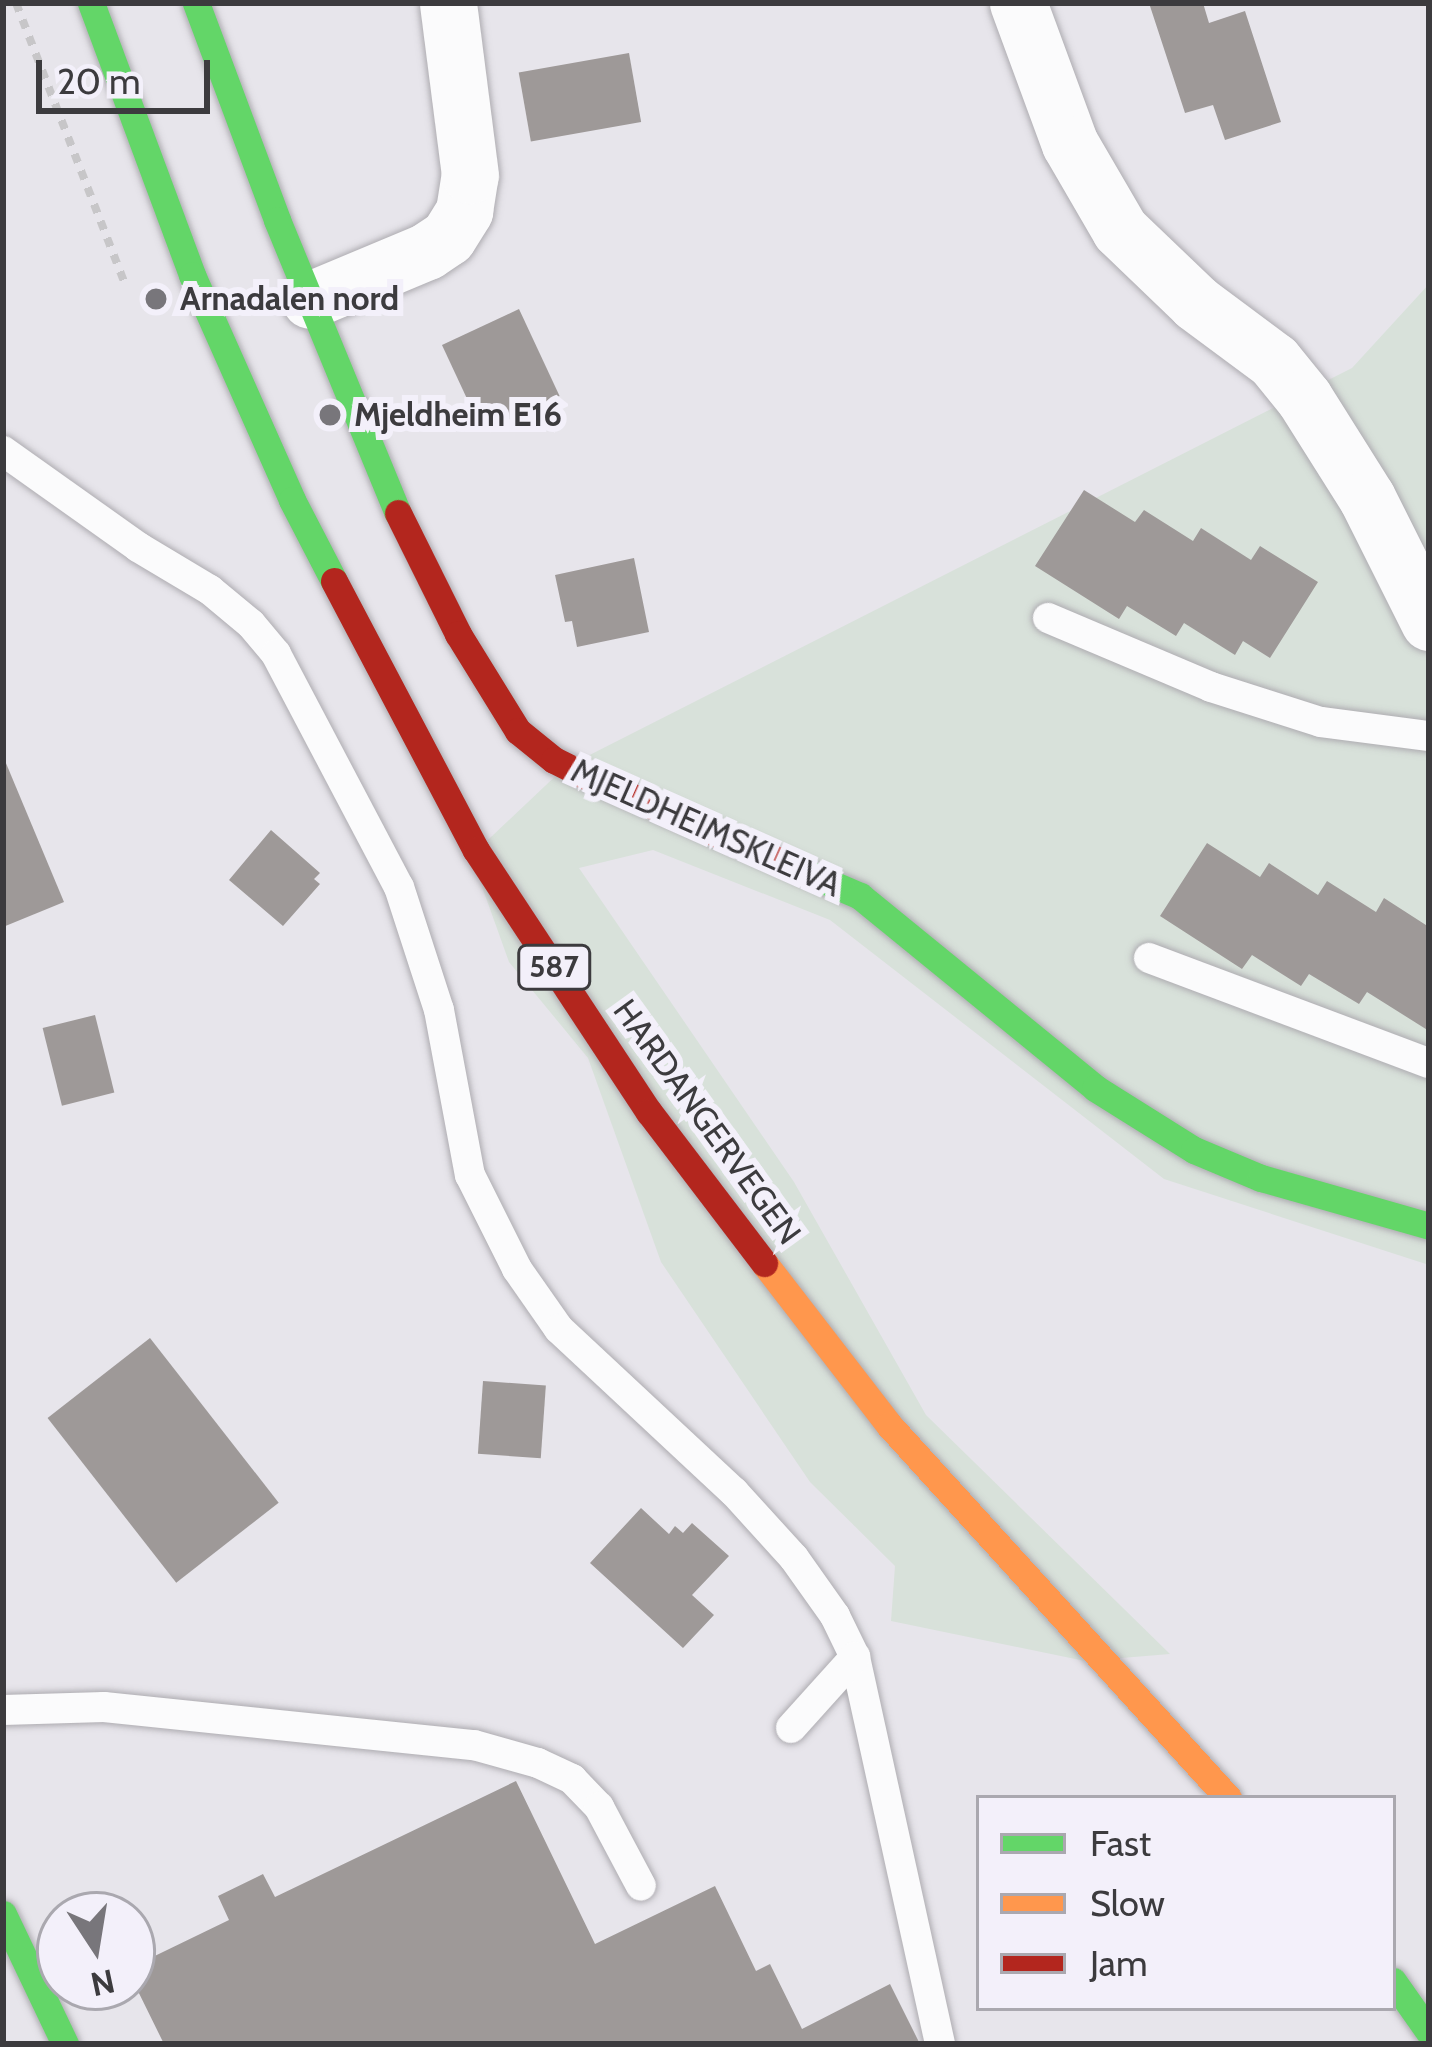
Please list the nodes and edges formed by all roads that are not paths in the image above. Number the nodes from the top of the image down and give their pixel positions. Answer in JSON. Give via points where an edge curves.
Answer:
{"nodes":[{"id":1,"x":91,"y":3,"type":"edge"},
{"id":2,"x":196,"y":3,"type":"edge"},
{"id":3,"x":448,"y":3,"type":"edge"},
{"id":4,"x":1018,"y":3,"type":"edge"},
{"id":5,"x":310,"y":300,"type":"junction"},
{"id":6,"x":3,"y":451,"type":"edge"},
{"id":7,"x":1048,"y":618,"type":"dead end"},
{"id":8,"x":1429,"y":622,"type":"edge"},
{"id":9,"x":1429,"y":736,"type":"edge"},
{"id":10,"x":1149,"y":958,"type":"dead end"},
{"id":11,"x":1429,"y":1063,"type":"edge"},
{"id":12,"x":1429,"y":1226,"type":"edge"},
{"id":13,"x":855,"y":1657,"type":"junction"},
{"id":14,"x":3,"y":1710,"type":"edge"},
{"id":15,"x":791,"y":1727,"type":"dead end"},
{"id":16,"x":1225,"y":1795,"type":"edge"},
{"id":17,"x":641,"y":1886,"type":"dead end"},
{"id":18,"x":3,"y":1914,"type":"edge"},
{"id":19,"x":1396,"y":1972,"type":"edge"},
{"id":20,"x":1396,"y":1985,"type":"edge"},
{"id":21,"x":1429,"y":2000,"type":"edge"},
{"id":22,"x":1429,"y":2032,"type":"edge"},
{"id":23,"x":65,"y":2044,"type":"edge"},
{"id":24,"x":940,"y":2044,"type":"edge"}],
"edges":[{"from":1,"to":16,"type":"main road","name":"HARDANGERVEGEN","number":"587","via":[[192,275],[292,500],[476,850],[649,1112],[889,1425]]},
{"from":2,"to":5,"type":"main road","name":"MJELDHEIMSKLEIVA"},
{"from":3,"to":5,"type":"street","via":[[470,175],[464,211],[427,251]]},
{"from":4,"to":8,"type":"street","via":[[1044,82],[1107,210],[1153,266],[1259,348],[1304,398],[1367,498]]},
{"from":5,"to":12,"type":"main road","name":"MJELDHEIMSKLEIVA","via":[[458,634],[492,696],[536,746],[594,780],[860,896],[1095,1088],[1194,1150],[1261,1178]]},
{"from":6,"to":13,"type":"lane","via":[[210,590],[276,654],[400,887],[439,1010],[470,1174],[506,1251],[559,1329],[794,1558]]},
{"from":7,"to":9,"type":"lane","via":[[1211,687],[1321,722]]},
{"from":10,"to":11,"type":"lane"},
{"from":13,"to":15,"type":"lane"},
{"from":13,"to":24,"type":"lane"},
{"from":14,"to":17,"type":"lane","via":[[104,1707],[474,1745],[538,1762],[572,1779],[599,1807]]},
{"from":18,"to":23,"type":"main road"},
{"from":19,"to":21,"type":"main road"},
{"from":20,"to":22,"type":"main road"}]}
